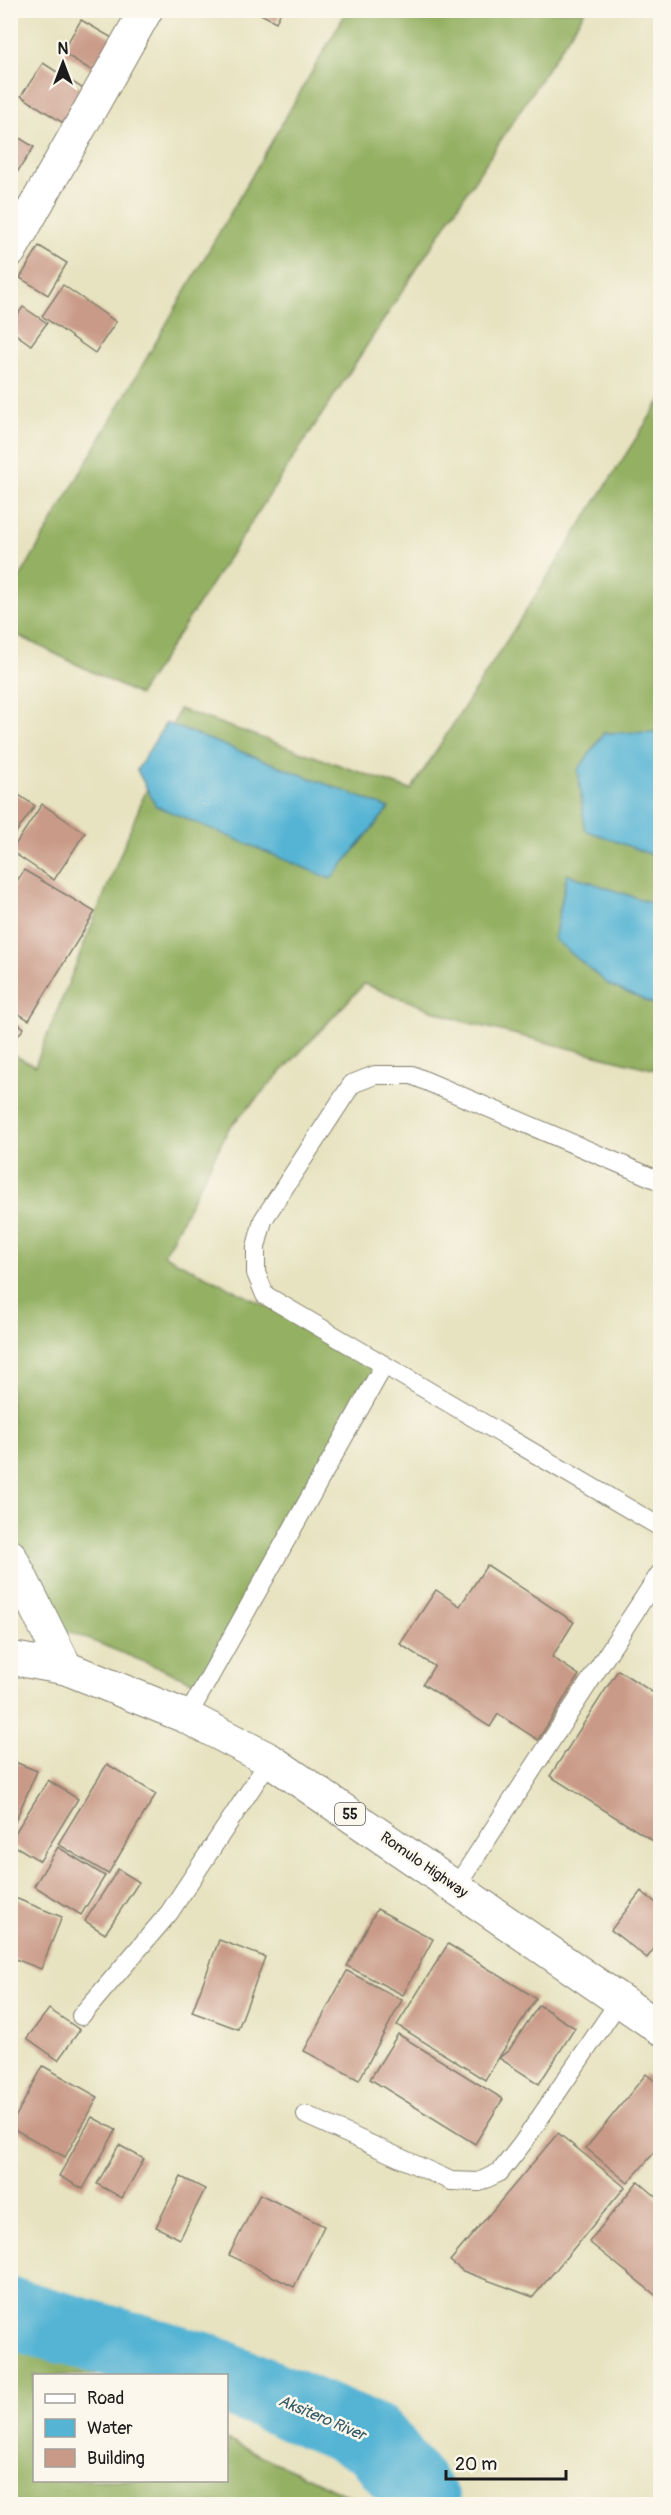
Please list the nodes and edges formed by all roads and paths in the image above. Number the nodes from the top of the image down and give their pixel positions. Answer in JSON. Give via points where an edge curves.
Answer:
{"nodes":[{"id":1,"x":146,"y":10,"type":"edge"},
{"id":2,"x":10,"y":251,"type":"edge"},
{"id":3,"x":660,"y":1181,"type":"edge"},
{"id":4,"x":384,"y":1365,"type":"junction"},
{"id":5,"x":660,"y":1527,"type":"edge"},
{"id":6,"x":10,"y":1556,"type":"edge"},
{"id":7,"x":660,"y":1573,"type":"edge"},
{"id":8,"x":10,"y":1658,"type":"edge"},
{"id":9,"x":66,"y":1668,"type":"junction"},
{"id":10,"x":187,"y":1717,"type":"junction"},
{"id":11,"x":270,"y":1760,"type":"junction"},
{"id":12,"x":456,"y":1887,"type":"junction"},
{"id":13,"x":620,"y":2000,"type":"junction"},
{"id":14,"x":81,"y":2016,"type":"dead end"},
{"id":15,"x":660,"y":2028,"type":"edge"},
{"id":16,"x":306,"y":2115,"type":"dead end"}],
"edges":[{"from":1,"to":2,"type":"main road"},
{"from":3,"to":4,"type":"lane","via":[[412,1075],[375,1075],[352,1084],[263,1220],[256,1247],[256,1273],[265,1295]]},
{"from":4,"to":5,"type":"lane"},
{"from":4,"to":10,"type":"lane"},
{"from":6,"to":9,"type":"main road"},
{"from":7,"to":12,"type":"lane"},
{"from":8,"to":9,"type":"main road","name":"Romulo Highway","number":"55"},
{"from":9,"to":10,"type":"main road","name":"Romulo Highway","number":"55"},
{"from":10,"to":11,"type":"main road","name":"Romulo Highway","number":"55"},
{"from":11,"to":12,"type":"main road","name":"Romulo Highway","number":"55"},
{"from":11,"to":14,"type":"lane","via":[[169,1913]]},
{"from":12,"to":13,"type":"main road","name":"Romulo Highway","number":"55"},
{"from":13,"to":15,"type":"main road","name":"Romulo Highway","number":"55"},
{"from":13,"to":16,"type":"lane","via":[[522,2144],[500,2172],[479,2182],[451,2181]]}]}
